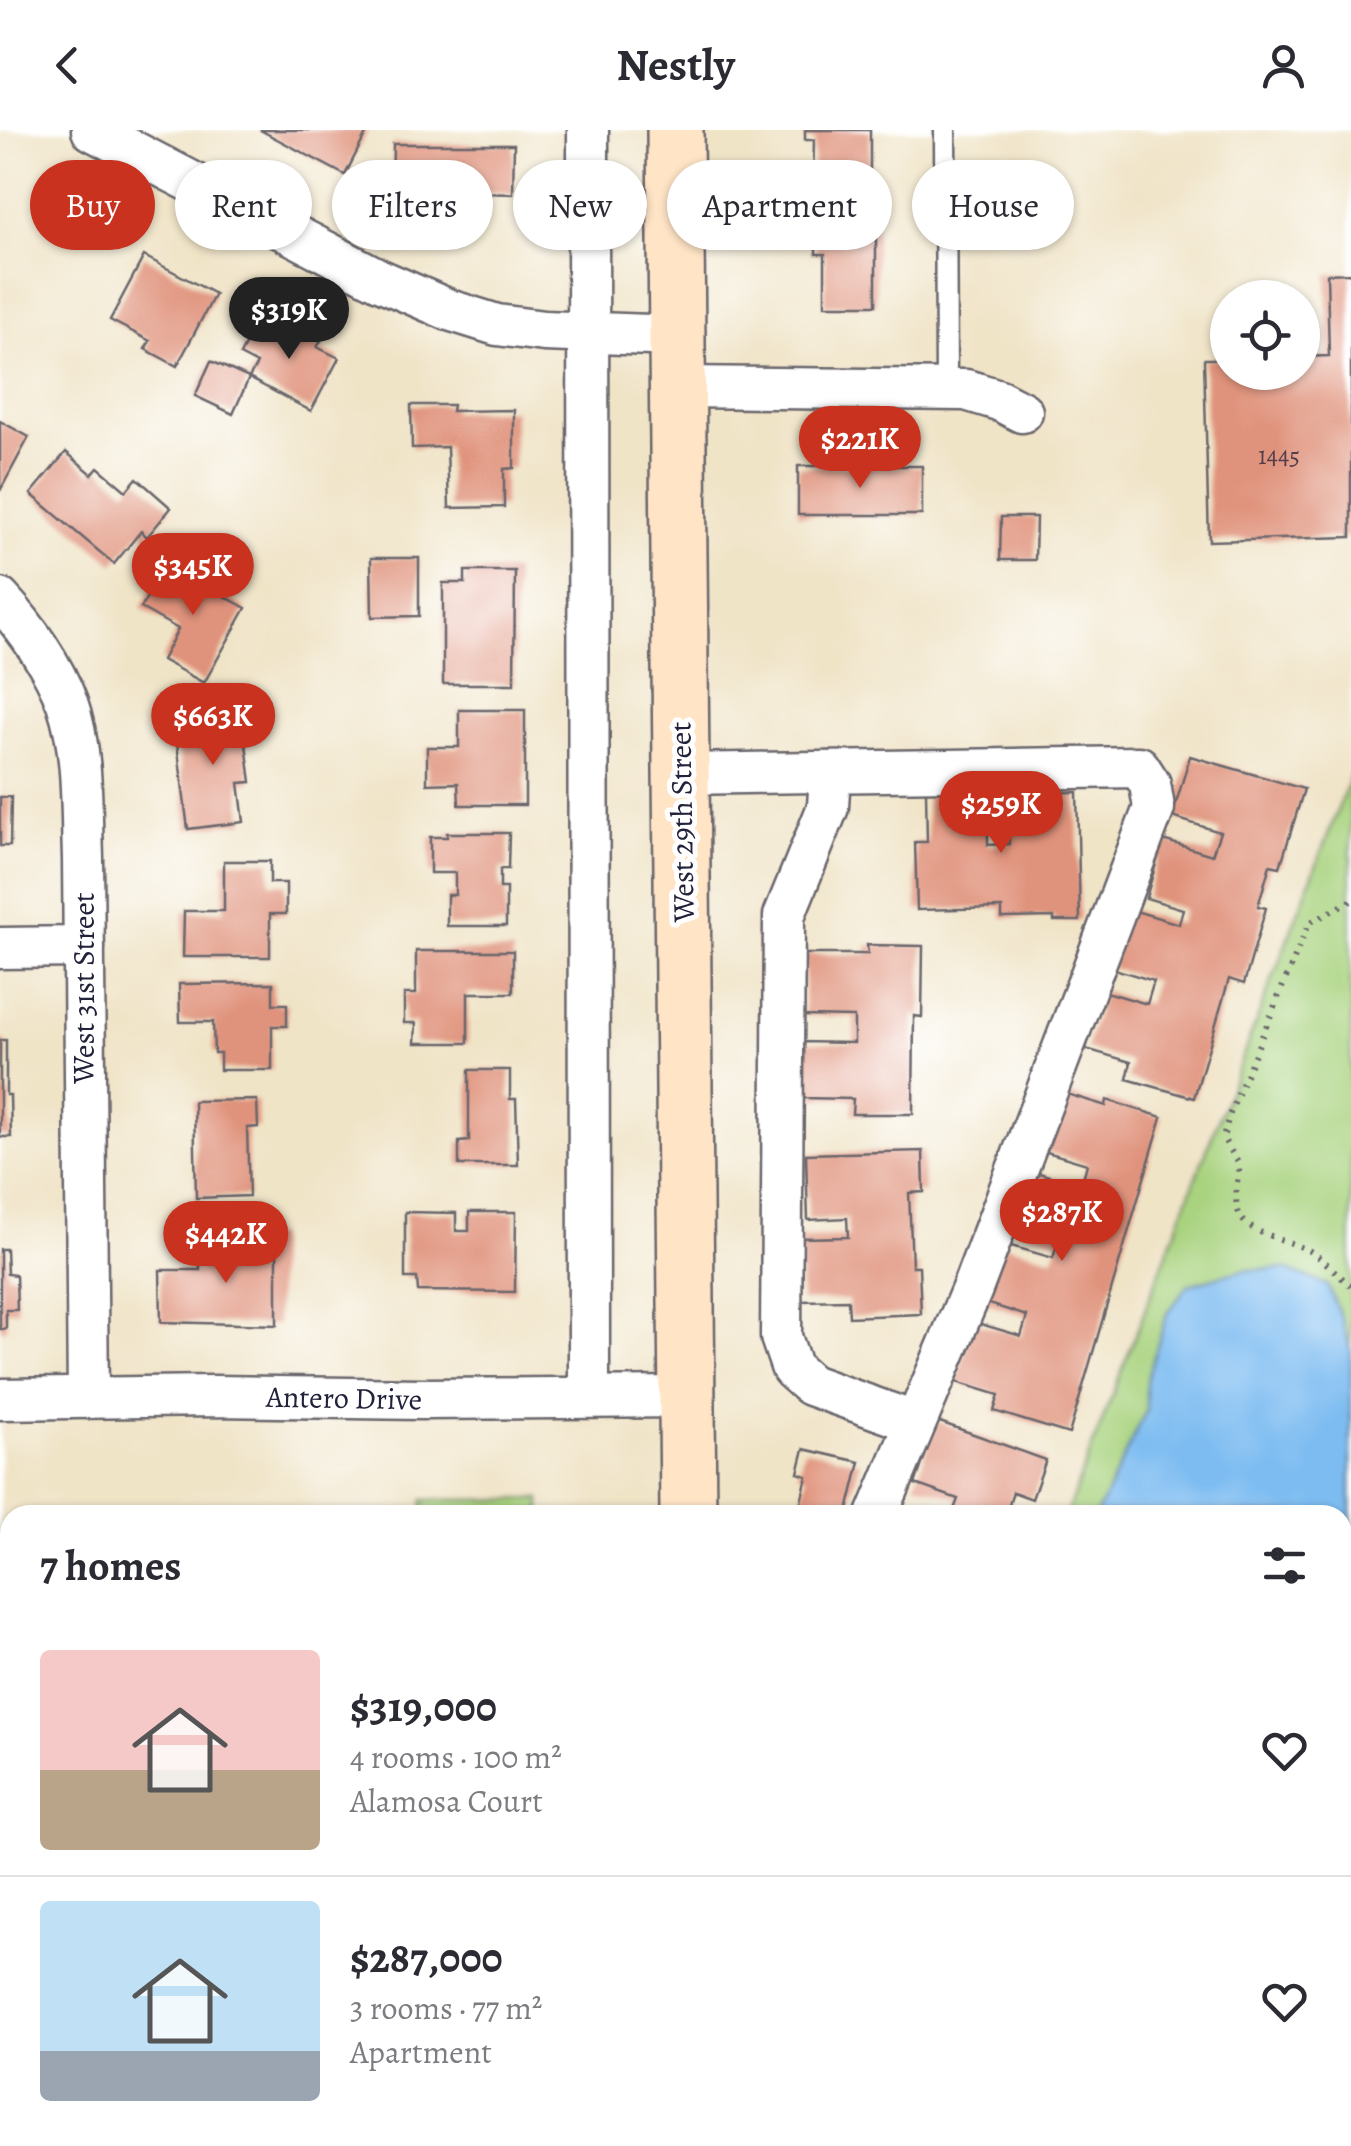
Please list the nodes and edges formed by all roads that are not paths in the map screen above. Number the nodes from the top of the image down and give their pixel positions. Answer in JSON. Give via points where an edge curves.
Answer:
{"nodes":[{"id":1,"x":92,"y":130,"type":"edge"},
{"id":2,"x":588,"y":130,"type":"edge"},
{"id":3,"x":676,"y":130,"type":"edge"},
{"id":4,"x":944,"y":130,"type":"edge"},
{"id":5,"x":590,"y":332,"type":"junction"},
{"id":6,"x":678,"y":361,"type":"junction"},
{"id":7,"x":946,"y":390,"type":"junction"},
{"id":8,"x":1022,"y":412,"type":"dead end"},
{"id":9,"x":0,"y":599,"type":"edge"},
{"id":10,"x":830,"y":772,"type":"junction"},
{"id":11,"x":682,"y":774,"type":"junction"},
{"id":12,"x":84,"y":947,"type":"junction"},
{"id":13,"x":0,"y":948,"type":"edge"},
{"id":14,"x":589,"y":1396,"type":"junction"},
{"id":15,"x":688,"y":1397,"type":"junction"},
{"id":16,"x":88,"y":1398,"type":"junction"},
{"id":17,"x":0,"y":1399,"type":"edge"},
{"id":18,"x":914,"y":1422,"type":"junction"},
{"id":19,"x":688,"y":1505,"type":"edge"},
{"id":20,"x":881,"y":1505,"type":"edge"}],
"edges":[{"from":1,"to":5,"type":"street","via":[[449,310],[498,325]]},
{"from":2,"to":5,"type":"street"},
{"from":3,"to":6,"type":"main road","name":"West 29th Street"},
{"from":4,"to":7,"type":"lane"},
{"from":5,"to":6,"type":"street"},
{"from":5,"to":14,"type":"street"},
{"from":6,"to":7,"type":"street"},
{"from":6,"to":11,"type":"main road","name":"West 29th Street"},
{"from":7,"to":8,"type":"street","via":[[966,390]]},
{"from":9,"to":12,"type":"street","name":"West 31st Street","via":[[67,703],[80,778]]},
{"from":10,"to":11,"type":"street"},
{"from":10,"to":18,"type":"street","via":[[828,807],[784,916],[781,1337],[792,1370],[810,1385]]},
{"from":10,"to":18,"type":"street","via":[[1139,767],[1154,808],[972,1288]]},
{"from":11,"to":15,"type":"main road","name":"West 29th Street"},
{"from":12,"to":13,"type":"street"},
{"from":12,"to":16,"type":"street","name":"West 31st Street"},
{"from":14,"to":15,"type":"street","name":"Antero Drive"},
{"from":14,"to":16,"type":"street","name":"Antero Drive"},
{"from":15,"to":19,"type":"main road","name":"West 29th Street"},
{"from":16,"to":17,"type":"street","name":"Antero Drive"},
{"from":18,"to":20,"type":"street"}]}
